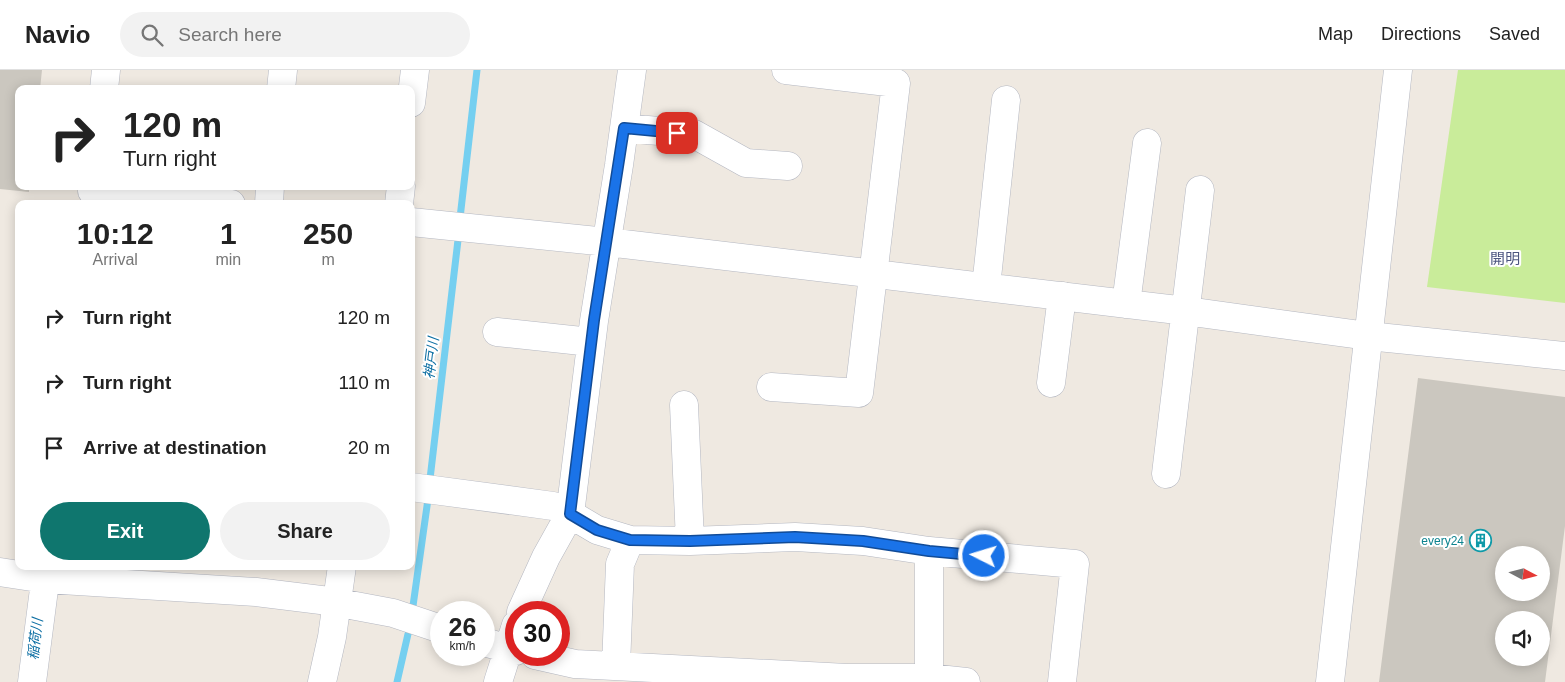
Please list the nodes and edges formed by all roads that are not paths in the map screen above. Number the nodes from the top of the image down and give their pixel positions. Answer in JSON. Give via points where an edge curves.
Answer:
{"nodes":[{"id":1,"x":106,"y":70,"type":"edge"},
{"id":2,"x":283,"y":70,"type":"edge"},
{"id":3,"x":415,"y":70,"type":"edge"},
{"id":4,"x":632,"y":70,"type":"edge"},
{"id":5,"x":786,"y":70,"type":"edge"},
{"id":6,"x":1398,"y":70,"type":"edge"},
{"id":7,"x":104,"y":85,"type":"edge"},
{"id":8,"x":281,"y":85,"type":"edge"},
{"id":9,"x":413,"y":85,"type":"edge"},
{"id":10,"x":1006,"y":100,"type":"dead end"},
{"id":11,"x":624,"y":128,"type":"junction"},
{"id":12,"x":1147,"y":143,"type":"dead end"},
{"id":13,"x":788,"y":166,"type":"dead end"},
{"id":14,"x":1200,"y":190,"type":"dead end"},
{"id":15,"x":91,"y":194,"type":"edge"},
{"id":16,"x":175,"y":200,"type":"edge"},
{"id":17,"x":415,"y":222,"type":"edge"},
{"id":18,"x":607,"y":242,"type":"junction"},
{"id":19,"x":874,"y":274,"type":"junction"},
{"id":20,"x":986,"y":287,"type":"junction"},
{"id":21,"x":1062,"y":296,"type":"junction"},
{"id":22,"x":1126,"y":304,"type":"junction"},
{"id":23,"x":1186,"y":311,"type":"junction"},
{"id":24,"x":497,"y":332,"type":"dead end"},
{"id":25,"x":1368,"y":336,"type":"junction"},
{"id":26,"x":592,"y":342,"type":"junction"},
{"id":27,"x":1565,"y":356,"type":"edge"},
{"id":28,"x":1052,"y":383,"type":"dead end"},
{"id":29,"x":770,"y":387,"type":"dead end"},
{"id":30,"x":684,"y":405,"type":"dead end"},
{"id":31,"x":1166,"y":474,"type":"dead end"},
{"id":32,"x":415,"y":488,"type":"edge"},
{"id":33,"x":570,"y":514,"type":"junction"},
{"id":34,"x":630,"y":540,"type":"junction"},
{"id":35,"x":690,"y":541,"type":"junction"},
{"id":36,"x":929,"y":551,"type":"junction"},
{"id":37,"x":341,"y":570,"type":"edge"},
{"id":38,"x":0,"y":572,"type":"edge"},
{"id":39,"x":46,"y":572,"type":"edge"},
{"id":40,"x":526,"y":601,"type":"edge"},
{"id":41,"x":337,"y":602,"type":"junction"},
{"id":42,"x":430,"y":625,"type":"edge"},
{"id":43,"x":505,"y":647,"type":"edge"},
{"id":44,"x":570,"y":663,"type":"edge"},
{"id":45,"x":616,"y":666,"type":"junction"},
{"id":46,"x":749,"y":677,"type":"edge"},
{"id":47,"x":929,"y":680,"type":"edge"},
{"id":48,"x":32,"y":682,"type":"edge"},
{"id":49,"x":322,"y":682,"type":"edge"},
{"id":50,"x":498,"y":682,"type":"edge"},
{"id":51,"x":966,"y":682,"type":"edge"},
{"id":52,"x":1062,"y":682,"type":"edge"},
{"id":53,"x":1330,"y":682,"type":"edge"}],
"edges":[{"from":1,"to":7,"type":"street"},
{"from":2,"to":8,"type":"street"},
{"from":3,"to":9,"type":"street"},
{"from":4,"to":11,"type":"street"},
{"from":5,"to":19,"type":"street","via":[[896,83]]},
{"from":6,"to":25,"type":"street"},
{"from":10,"to":20,"type":"street"},
{"from":11,"to":13,"type":"street","via":[[694,134],[746,163]]},
{"from":11,"to":18,"type":"street"},
{"from":12,"to":22,"type":"street"},
{"from":14,"to":23,"type":"street"},
{"from":15,"to":16,"type":"street"},
{"from":17,"to":18,"type":"street"},
{"from":18,"to":19,"type":"street"},
{"from":18,"to":26,"type":"street"},
{"from":19,"to":20,"type":"street"},
{"from":19,"to":29,"type":"street","via":[[860,394]]},
{"from":20,"to":21,"type":"street"},
{"from":21,"to":22,"type":"street"},
{"from":21,"to":28,"type":"street"},
{"from":22,"to":23,"type":"street"},
{"from":23,"to":25,"type":"street"},
{"from":23,"to":31,"type":"street"},
{"from":24,"to":26,"type":"street"},
{"from":25,"to":27,"type":"street"},
{"from":25,"to":53,"type":"street"},
{"from":26,"to":33,"type":"street"},
{"from":30,"to":35,"type":"street"},
{"from":32,"to":33,"type":"street","via":[[553,506]]},
{"from":33,"to":34,"type":"street","via":[[597,530]]},
{"from":33,"to":40,"type":"street"},
{"from":34,"to":35,"type":"street"},
{"from":34,"to":45,"type":"street","via":[[620,564]]},
{"from":35,"to":36,"type":"street","via":[[795,537],[863,541]]},
{"from":36,"to":47,"type":"street"},
{"from":36,"to":52,"type":"street","via":[[1075,564]]},
{"from":37,"to":41,"type":"street"},
{"from":38,"to":39,"type":"street"},
{"from":39,"to":41,"type":"street"},
{"from":39,"to":48,"type":"street"},
{"from":41,"to":42,"type":"street","via":[[393,613]]},
{"from":41,"to":49,"type":"street"},
{"from":43,"to":50,"type":"street"},
{"from":44,"to":45,"type":"street"},
{"from":45,"to":46,"type":"street"},
{"from":46,"to":47,"type":"street"},
{"from":47,"to":51,"type":"street"}]}
